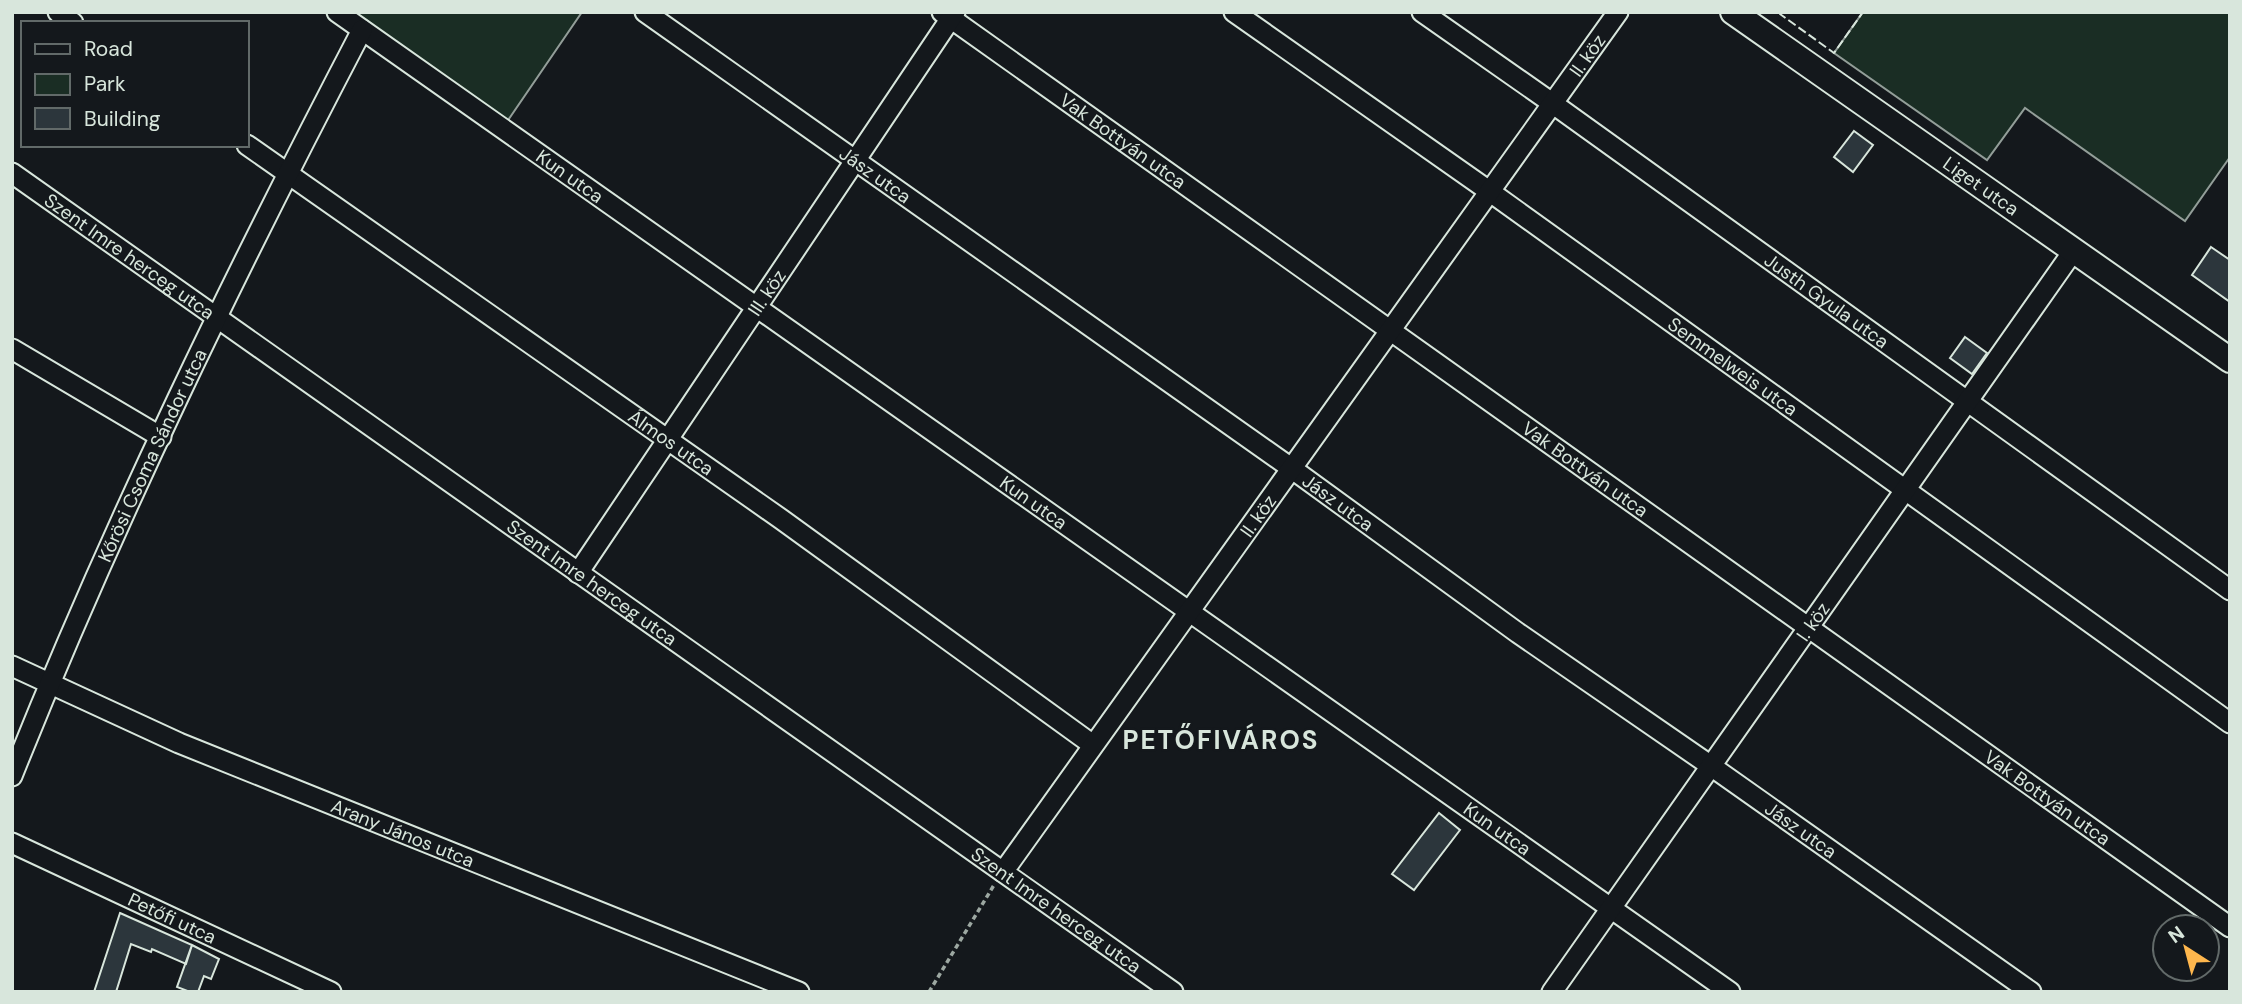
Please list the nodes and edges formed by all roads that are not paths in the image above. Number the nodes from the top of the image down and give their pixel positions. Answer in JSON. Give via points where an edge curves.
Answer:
{"nodes":[{"id":1,"x":337,"y":12,"type":"edge"},
{"id":2,"x":645,"y":12,"type":"edge"},
{"id":3,"x":1234,"y":12,"type":"edge"},
{"id":4,"x":1422,"y":12,"type":"edge"},
{"id":5,"x":1618,"y":12,"type":"edge"},
{"id":6,"x":949,"y":14,"type":"edge"},
{"id":7,"x":1738,"y":14,"type":"edge"},
{"id":8,"x":362,"y":30,"type":"junction"},
{"id":9,"x":1552,"y":103,"type":"junction"},
{"id":10,"x":248,"y":146,"type":"edge"},
{"id":11,"x":856,"y":160,"type":"junction"},
{"id":12,"x":12,"y":173,"type":"edge"},
{"id":13,"x":287,"y":173,"type":"junction"},
{"id":14,"x":1489,"y":191,"type":"junction"},
{"id":15,"x":2074,"y":250,"type":"junction"},
{"id":16,"x":757,"y":307,"type":"junction"},
{"id":17,"x":217,"y":318,"type":"junction"},
{"id":18,"x":1389,"y":332,"type":"junction"},
{"id":19,"x":12,"y":349,"type":"edge"},
{"id":20,"x":2230,"y":360,"type":"edge"},
{"id":21,"x":1966,"y":402,"type":"junction"},
{"id":22,"x":161,"y":437,"type":"junction"},
{"id":23,"x":668,"y":439,"type":"junction"},
{"id":24,"x":1291,"y":468,"type":"junction"},
{"id":25,"x":1904,"y":491,"type":"junction"},
{"id":26,"x":578,"y":573,"type":"junction"},
{"id":27,"x":2230,"y":590,"type":"edge"},
{"id":28,"x":1189,"y":611,"type":"junction"},
{"id":29,"x":1808,"y":628,"type":"junction"},
{"id":30,"x":12,"y":666,"type":"edge"},
{"id":31,"x":49,"y":683,"type":"junction"},
{"id":32,"x":2230,"y":723,"type":"edge"},
{"id":33,"x":1093,"y":745,"type":"junction"},
{"id":34,"x":1711,"y":766,"type":"junction"},
{"id":35,"x":12,"y":776,"type":"edge"},
{"id":36,"x":12,"y":843,"type":"edge"},
{"id":37,"x":1003,"y":872,"type":"junction"},
{"id":38,"x":1611,"y":908,"type":"junction"},
{"id":39,"x":2230,"y":928,"type":"edge"},
{"id":40,"x":331,"y":992,"type":"edge"},
{"id":41,"x":799,"y":992,"type":"edge"},
{"id":42,"x":1173,"y":992,"type":"edge"},
{"id":43,"x":1552,"y":992,"type":"edge"},
{"id":44,"x":1730,"y":992,"type":"edge"},
{"id":45,"x":2031,"y":992,"type":"edge"}],
"edges":[{"from":1,"to":8,"type":"street","name":"Kun utca"},
{"from":2,"to":11,"type":"street","name":"Jász utca"},
{"from":3,"to":14,"type":"street","name":"Semmelweis utca"},
{"from":4,"to":9,"type":"street","name":"Justh Gyula utca"},
{"from":5,"to":9,"type":"street","name":"II. köz"},
{"from":6,"to":11,"type":"street","name":"III. köz"},
{"from":6,"to":18,"type":"street","name":"Vak Bottyán utca"},
{"from":7,"to":15,"type":"main road","name":"Liget utca"},
{"from":8,"to":13,"type":"street","name":"Kőrösi Csoma Sándor utca"},
{"from":8,"to":16,"type":"street","name":"Kun utca"},
{"from":9,"to":14,"type":"street","name":"II. köz"},
{"from":9,"to":21,"type":"street","name":"Justh Gyula utca"},
{"from":10,"to":13,"type":"street","name":"Álmos utca"},
{"from":11,"to":16,"type":"street","name":"III. köz"},
{"from":11,"to":24,"type":"street","name":"Jász utca"},
{"from":12,"to":17,"type":"street","name":"Szent Imre herceg utca"},
{"from":13,"to":17,"type":"street","name":"Kőrösi Csoma Sándor utca"},
{"from":13,"to":23,"type":"street","name":"Álmos utca"},
{"from":14,"to":18,"type":"street","name":"II. köz"},
{"from":14,"to":25,"type":"street","name":"Semmelweis utca"},
{"from":15,"to":20,"type":"main road","name":"Liget utca"},
{"from":15,"to":21,"type":"street","name":"I. köz"},
{"from":16,"to":23,"type":"street","name":"III. köz"},
{"from":16,"to":28,"type":"street","name":"Kun utca"},
{"from":17,"to":22,"type":"street","name":"Kőrösi Csoma Sándor utca"},
{"from":17,"to":26,"type":"street","name":"Szent Imre herceg utca"},
{"from":18,"to":24,"type":"street","name":"II. köz"},
{"from":18,"to":29,"type":"street","name":"Vak Bottyán utca"},
{"from":19,"to":22,"type":"street"},
{"from":21,"to":25,"type":"street","name":"I. köz"},
{"from":21,"to":27,"type":"street","name":"Justh Gyula utca"},
{"from":22,"to":31,"type":"street","name":"Kőrösi Csoma Sándor utca"},
{"from":23,"to":26,"type":"street","name":"III. köz"},
{"from":23,"to":33,"type":"street","name":"Álmos utca"},
{"from":24,"to":28,"type":"street","name":"II. köz"},
{"from":24,"to":34,"type":"street","name":"Jász utca"},
{"from":25,"to":29,"type":"street","name":"I. köz"},
{"from":25,"to":32,"type":"street","name":"Semmelweis utca"},
{"from":26,"to":37,"type":"street","name":"Szent Imre herceg utca"},
{"from":28,"to":33,"type":"street","name":"II. köz"},
{"from":28,"to":38,"type":"street","name":"Kun utca"},
{"from":29,"to":34,"type":"street","name":"I. köz"},
{"from":29,"to":39,"type":"street","name":"Vak Bottyán utca"},
{"from":30,"to":31,"type":"street","name":"Arany János utca"},
{"from":31,"to":35,"type":"street","name":"Kőrösi Csoma Sándor utca"},
{"from":31,"to":41,"type":"street","name":"Arany János utca","via":[[179,743]]},
{"from":33,"to":37,"type":"street","name":"II. köz"},
{"from":34,"to":38,"type":"street","name":"I. köz"},
{"from":34,"to":45,"type":"street","name":"Jász utca"},
{"from":36,"to":40,"type":"street","name":"Petőfi utca"},
{"from":37,"to":42,"type":"street","name":"Szent Imre herceg utca"},
{"from":38,"to":43,"type":"street","name":"I. köz"},
{"from":38,"to":44,"type":"street","name":"Kun utca"}]}
